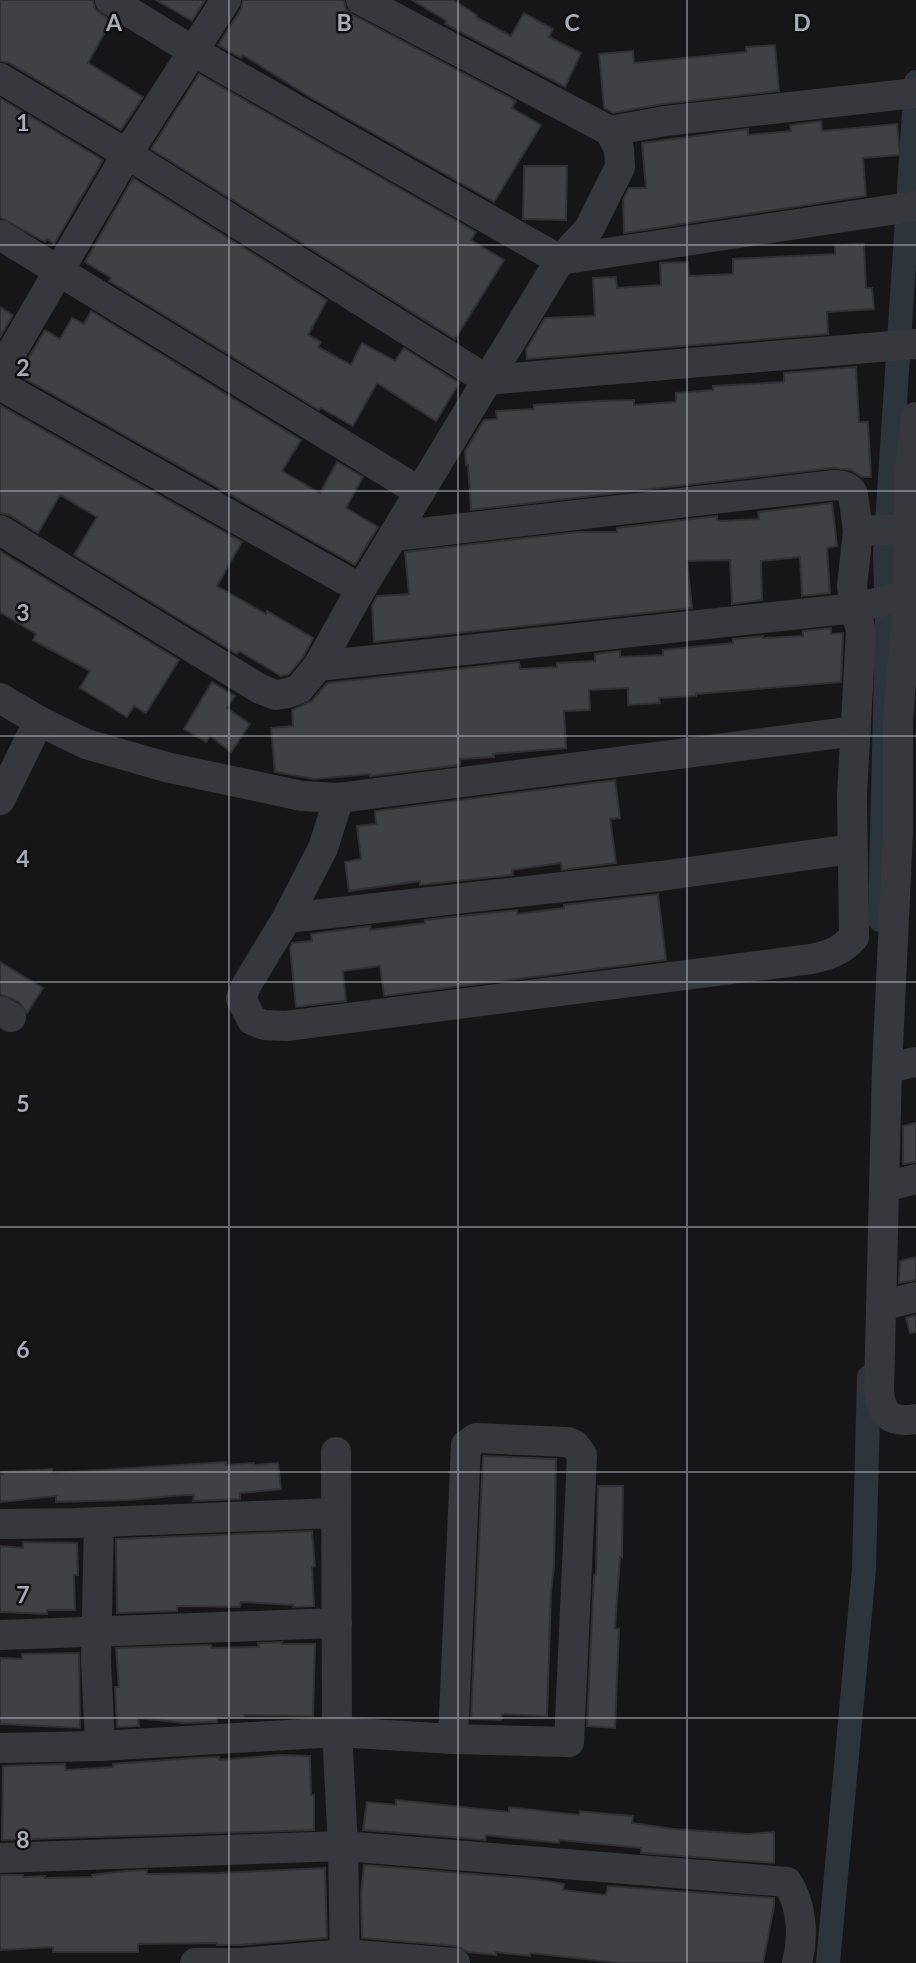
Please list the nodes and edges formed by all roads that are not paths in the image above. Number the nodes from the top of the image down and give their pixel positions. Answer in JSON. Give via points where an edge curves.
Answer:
{"nodes":[{"id":1,"x":110,"y":0,"type":"edge"},
{"id":2,"x":226,"y":0,"type":"edge"},
{"id":3,"x":361,"y":0,"type":"edge"},
{"id":4,"x":193,"y":51,"type":"junction"},
{"id":5,"x":0,"y":78,"type":"edge"},
{"id":6,"x":902,"y":95,"type":"edge"},
{"id":7,"x":610,"y":131,"type":"junction"},
{"id":8,"x":127,"y":154,"type":"junction"},
{"id":9,"x":904,"y":208,"type":"edge"},
{"id":10,"x":0,"y":235,"type":"edge"},
{"id":11,"x":561,"y":260,"type":"junction"},
{"id":12,"x":57,"y":271,"type":"junction"},
{"id":13,"x":916,"y":345,"type":"edge"},
{"id":14,"x":0,"y":372,"type":"edge"},
{"id":15,"x":487,"y":380,"type":"junction"},
{"id":16,"x":0,"y":385,"type":"edge"},
{"id":17,"x":916,"y":417,"type":"edge"},
{"id":18,"x":913,"y":475,"type":"edge"},
{"id":19,"x":421,"y":492,"type":"junction"},
{"id":20,"x":905,"y":529,"type":"junction"},
{"id":21,"x":0,"y":530,"type":"edge"},
{"id":22,"x":865,"y":531,"type":"junction"},
{"id":23,"x":394,"y":536,"type":"junction"},
{"id":24,"x":360,"y":589,"type":"junction"},
{"id":25,"x":907,"y":596,"type":"edge"},
{"id":26,"x":858,"y":607,"type":"junction"},
{"id":27,"x":318,"y":666,"type":"junction"},
{"id":28,"x":0,"y":698,"type":"edge"},
{"id":29,"x":907,"y":719,"type":"edge"},
{"id":30,"x":39,"y":721,"type":"junction"},
{"id":31,"x":856,"y":731,"type":"junction"},
{"id":32,"x":339,"y":797,"type":"junction"},
{"id":33,"x":0,"y":800,"type":"edge"},
{"id":34,"x":907,"y":829,"type":"edge"},
{"id":35,"x":851,"y":849,"type":"junction"},
{"id":36,"x":287,"y":918,"type":"junction"},
{"id":37,"x":905,"y":944,"type":"edge"},
{"id":38,"x":916,"y":1062,"type":"edge"},
{"id":39,"x":887,"y":1068,"type":"junction"},
{"id":40,"x":916,"y":1180,"type":"edge"},
{"id":41,"x":884,"y":1187,"type":"junction"},
{"id":42,"x":916,"y":1297,"type":"edge"},
{"id":43,"x":881,"y":1306,"type":"junction"},
{"id":44,"x":916,"y":1419,"type":"edge"},
{"id":45,"x":336,"y":1452,"type":"dead end"},
{"id":46,"x":335,"y":1513,"type":"junction"},
{"id":47,"x":99,"y":1522,"type":"junction"},
{"id":48,"x":0,"y":1524,"type":"edge"},
{"id":49,"x":337,"y":1622,"type":"junction"},
{"id":50,"x":96,"y":1631,"type":"junction"},
{"id":51,"x":0,"y":1635,"type":"edge"},
{"id":52,"x":337,"y":1732,"type":"junction"},
{"id":53,"x":453,"y":1739,"type":"junction"},
{"id":54,"x":100,"y":1746,"type":"junction"},
{"id":55,"x":0,"y":1748,"type":"edge"},
{"id":56,"x":344,"y":1846,"type":"junction"},
{"id":57,"x":0,"y":1858,"type":"edge"},
{"id":58,"x":345,"y":1958,"type":"edge"},
{"id":59,"x":195,"y":1963,"type":"edge"},
{"id":60,"x":240,"y":1963,"type":"edge"},
{"id":61,"x":455,"y":1963,"type":"edge"},
{"id":62,"x":797,"y":1963,"type":"edge"}],
"edges":[{"from":1,"to":4,"type":"street"},
{"from":2,"to":4,"type":"street"},
{"from":3,"to":7,"type":"street"},
{"from":4,"to":8,"type":"street"},
{"from":4,"to":11,"type":"street"},
{"from":5,"to":8,"type":"street"},
{"from":6,"to":7,"type":"street"},
{"from":7,"to":11,"type":"street","via":[[619,149],[620,167],[589,229]]},
{"from":8,"to":12,"type":"street"},
{"from":8,"to":15,"type":"street"},
{"from":9,"to":11,"type":"street"},
{"from":10,"to":12,"type":"street"},
{"from":11,"to":15,"type":"street"},
{"from":12,"to":14,"type":"street"},
{"from":12,"to":19,"type":"street"},
{"from":13,"to":15,"type":"street"},
{"from":15,"to":19,"type":"street"},
{"from":16,"to":24,"type":"street"},
{"from":17,"to":18,"type":"street"},
{"from":18,"to":20,"type":"street"},
{"from":19,"to":23,"type":"street"},
{"from":20,"to":22,"type":"street"},
{"from":20,"to":25,"type":"street"},
{"from":21,"to":27,"type":"street","via":[[260,689],[276,695],[299,689]]},
{"from":22,"to":23,"type":"street","via":[[853,494],[845,486],[835,485]]},
{"from":22,"to":26,"type":"street","via":[[852,586]]},
{"from":23,"to":24,"type":"street"},
{"from":24,"to":27,"type":"street"},
{"from":25,"to":26,"type":"street"},
{"from":25,"to":29,"type":"street"},
{"from":26,"to":27,"type":"street"},
{"from":26,"to":31,"type":"street"},
{"from":28,"to":30,"type":"street"},
{"from":29,"to":34,"type":"street"},
{"from":30,"to":32,"type":"street","via":[[86,744],[166,767],[302,796]]},
{"from":30,"to":33,"type":"street"},
{"from":31,"to":32,"type":"street"},
{"from":31,"to":35,"type":"street"},
{"from":32,"to":36,"type":"street","via":[[323,848]]},
{"from":34,"to":37,"type":"street"},
{"from":35,"to":36,"type":"street","via":[[661,876]]},
{"from":35,"to":36,"type":"street","via":[[854,937],[829,955],[286,1026],[264,1025],[252,1020],[241,999]]},
{"from":37,"to":39,"type":"street"},
{"from":38,"to":39,"type":"street"},
{"from":39,"to":41,"type":"street"},
{"from":40,"to":41,"type":"street"},
{"from":41,"to":43,"type":"street"},
{"from":42,"to":43,"type":"street"},
{"from":43,"to":44,"type":"street","via":[[880,1403],[896,1420]]},
{"from":45,"to":46,"type":"street"},
{"from":46,"to":47,"type":"street"},
{"from":46,"to":49,"type":"street"},
{"from":47,"to":48,"type":"street"},
{"from":47,"to":50,"type":"street"},
{"from":49,"to":50,"type":"street"},
{"from":49,"to":52,"type":"street"},
{"from":50,"to":51,"type":"street"},
{"from":50,"to":54,"type":"street"},
{"from":52,"to":53,"type":"street"},
{"from":52,"to":54,"type":"street"},
{"from":52,"to":56,"type":"street"},
{"from":53,"to":53,"type":"street","via":[[569,1742],[582,1455],[568,1442],[476,1438],[466,1445]]},
{"from":54,"to":55,"type":"street"},
{"from":56,"to":57,"type":"street"},
{"from":56,"to":58,"type":"street"},
{"from":56,"to":62,"type":"street","via":[[787,1882],[800,1916]]},
{"from":58,"to":60,"type":"street"},
{"from":58,"to":61,"type":"street"},
{"from":59,"to":60,"type":"street"}]}
